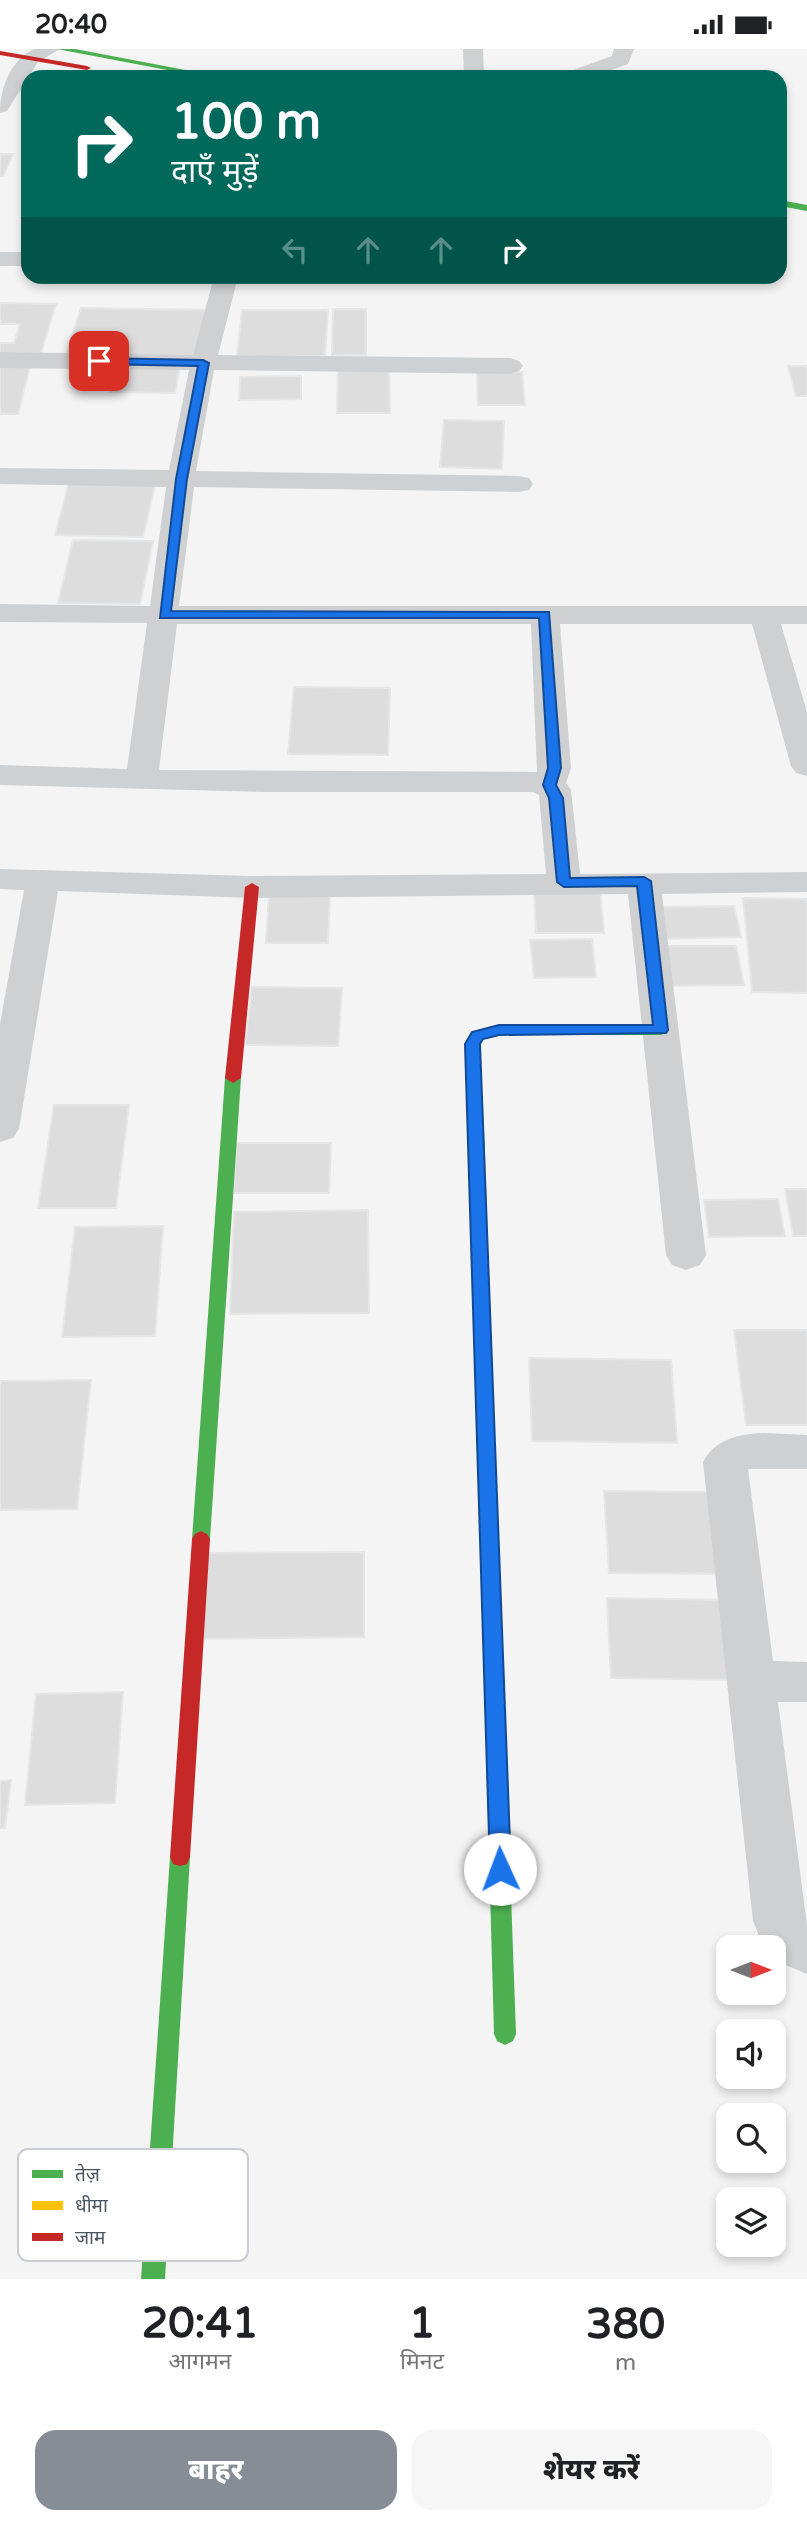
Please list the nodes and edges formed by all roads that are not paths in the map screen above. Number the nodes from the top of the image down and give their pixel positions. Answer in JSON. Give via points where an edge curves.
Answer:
{"nodes":[{"id":1,"x":51,"y":49,"type":"edge"},
{"id":2,"x":61,"y":49,"type":"edge"},
{"id":3,"x":473,"y":49,"type":"edge"},
{"id":4,"x":624,"y":49,"type":"edge"},
{"id":5,"x":0,"y":53,"type":"edge"},
{"id":6,"x":31,"y":58,"type":"junction"},
{"id":7,"x":23,"y":70,"type":"edge"},
{"id":8,"x":96,"y":70,"type":"edge"},
{"id":9,"x":179,"y":70,"type":"edge"},
{"id":10,"x":474,"y":70,"type":"edge"},
{"id":11,"x":593,"y":70,"type":"edge"},
{"id":12,"x":21,"y":74,"type":"edge"},
{"id":13,"x":0,"y":107,"type":"edge"},
{"id":14,"x":787,"y":189,"type":"edge"},
{"id":15,"x":807,"y":193,"type":"edge"},
{"id":16,"x":787,"y":204,"type":"edge"},
{"id":17,"x":807,"y":208,"type":"edge"},
{"id":18,"x":0,"y":259,"type":"edge"},
{"id":19,"x":21,"y":259,"type":"edge"},
{"id":20,"x":224,"y":284,"type":"edge"},
{"id":21,"x":0,"y":360,"type":"edge"},
{"id":22,"x":203,"y":363,"type":"junction"},
{"id":23,"x":510,"y":366,"type":"dead end"},
{"id":24,"x":0,"y":476,"type":"edge"},
{"id":25,"x":181,"y":479,"type":"junction"},
{"id":26,"x":519,"y":484,"type":"dead end"},
{"id":27,"x":0,"y":613,"type":"edge"},
{"id":28,"x":545,"y":614,"type":"junction"},
{"id":29,"x":165,"y":615,"type":"junction"},
{"id":30,"x":764,"y":615,"type":"junction"},
{"id":31,"x":807,"y":615,"type":"edge"},
{"id":32,"x":807,"y":766,"type":"edge"},
{"id":33,"x":0,"y":775,"type":"edge"},
{"id":34,"x":142,"y":778,"type":"junction"},
{"id":35,"x":549,"y":785,"type":"junction"},
{"id":36,"x":0,"y":879,"type":"edge"},
{"id":37,"x":43,"y":880,"type":"junction"},
{"id":38,"x":644,"y":881,"type":"junction"},
{"id":39,"x":564,"y":882,"type":"junction"},
{"id":40,"x":807,"y":882,"type":"edge"},
{"id":41,"x":252,"y":887,"type":"junction"},
{"id":42,"x":661,"y":1030,"type":"junction"},
{"id":43,"x":0,"y":1129,"type":"edge"},
{"id":44,"x":686,"y":1255,"type":"dead end"},
{"id":45,"x":807,"y":1452,"type":"edge"},
{"id":46,"x":752,"y":1681,"type":"junction"},
{"id":47,"x":807,"y":1682,"type":"edge"},
{"id":48,"x":807,"y":1950,"type":"edge"},
{"id":49,"x":505,"y":2034,"type":"dead end"},
{"id":50,"x":161,"y":2149,"type":"edge"},
{"id":51,"x":154,"y":2261,"type":"edge"},
{"id":52,"x":153,"y":2279,"type":"edge"}],
"edges":[{"from":1,"to":6,"type":"street"},
{"from":2,"to":9,"type":"street"},
{"from":3,"to":10,"type":"street"},
{"from":4,"to":11,"type":"street","via":[[621,61]]},
{"from":5,"to":6,"type":"street"},
{"from":6,"to":7,"type":"street"},
{"from":6,"to":8,"type":"street"},
{"from":12,"to":13,"type":"street"},
{"from":14,"to":15,"type":"street"},
{"from":16,"to":17,"type":"street"},
{"from":18,"to":19,"type":"street"},
{"from":20,"to":22,"type":"street"},
{"from":21,"to":22,"type":"street"},
{"from":22,"to":23,"type":"street"},
{"from":22,"to":25,"type":"street"},
{"from":24,"to":25,"type":"street"},
{"from":25,"to":26,"type":"street"},
{"from":25,"to":29,"type":"street"},
{"from":27,"to":29,"type":"street"},
{"from":28,"to":29,"type":"street"},
{"from":28,"to":30,"type":"street"},
{"from":28,"to":35,"type":"street","via":[[555,768]]},
{"from":29,"to":34,"type":"street"},
{"from":30,"to":31,"type":"street"},
{"from":30,"to":32,"type":"street"},
{"from":33,"to":34,"type":"street"},
{"from":34,"to":35,"type":"street","via":[[524,781]]},
{"from":35,"to":39,"type":"street","via":[[556,798]]},
{"from":36,"to":37,"type":"street"},
{"from":37,"to":41,"type":"street"},
{"from":37,"to":43,"type":"street"},
{"from":38,"to":39,"type":"street"},
{"from":38,"to":40,"type":"street"},
{"from":38,"to":42,"type":"street"},
{"from":39,"to":41,"type":"street"},
{"from":41,"to":50,"type":"street","via":[[226,1146]]},
{"from":42,"to":44,"type":"street"},
{"from":42,"to":49,"type":"street","via":[[499,1030],[477,1036],[473,1044]]},
{"from":45,"to":46,"type":"street","via":[[747,1451],[733,1454],[725,1462]]},
{"from":46,"to":47,"type":"street"},
{"from":46,"to":48,"type":"street","via":[[779,1921],[787,1941]]},
{"from":51,"to":52,"type":"street"}]}
